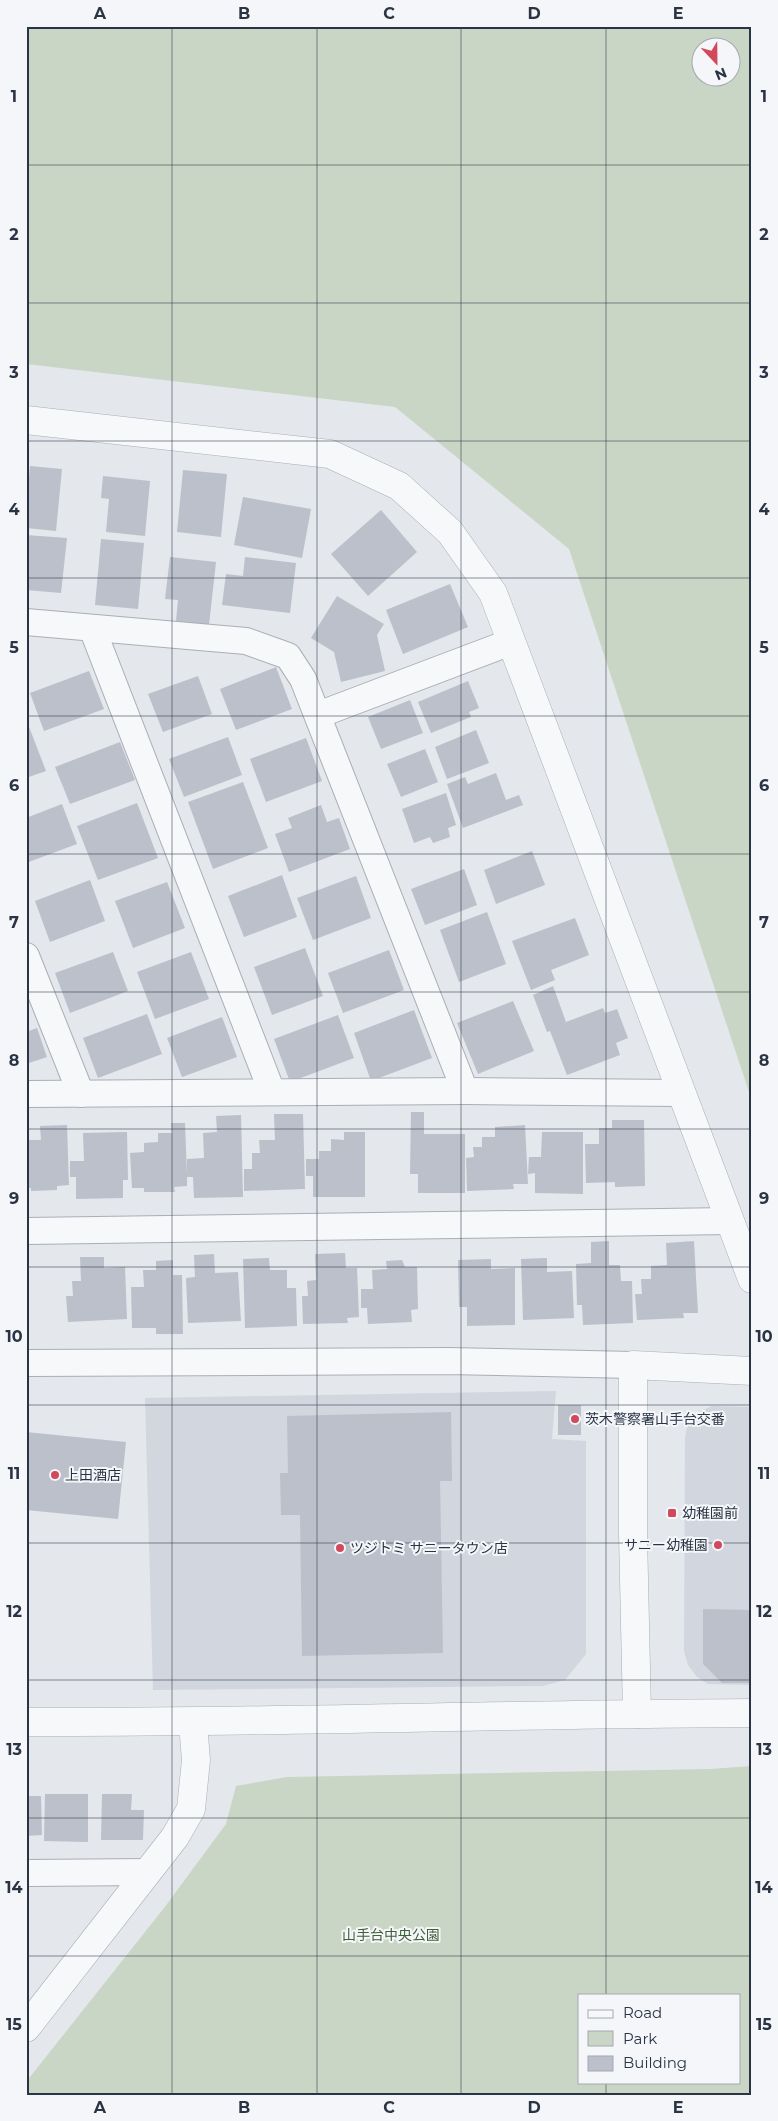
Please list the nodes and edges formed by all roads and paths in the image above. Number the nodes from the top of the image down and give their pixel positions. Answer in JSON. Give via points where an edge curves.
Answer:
{"nodes":[{"id":1,"x":26,"y":420,"type":"edge"},
{"id":2,"x":26,"y":622,"type":"edge"},
{"id":3,"x":92,"y":628,"type":"junction"},
{"id":4,"x":511,"y":642,"type":"junction"},
{"id":5,"x":318,"y":715,"type":"junction"},
{"id":6,"x":26,"y":956,"type":"edge"},
{"id":7,"x":465,"y":1091,"type":"junction"},
{"id":8,"x":272,"y":1092,"type":"junction"},
{"id":9,"x":680,"y":1093,"type":"junction"},
{"id":10,"x":26,"y":1094,"type":"edge"},
{"id":11,"x":81,"y":1094,"type":"junction"},
{"id":12,"x":730,"y":1221,"type":"junction"},
{"id":13,"x":26,"y":1231,"type":"edge"},
{"id":14,"x":752,"y":1279,"type":"edge"},
{"id":15,"x":26,"y":1363,"type":"edge"},
{"id":16,"x":633,"y":1365,"type":"junction"},
{"id":17,"x":752,"y":1371,"type":"edge"},
{"id":18,"x":752,"y":1713,"type":"edge"},
{"id":19,"x":637,"y":1714,"type":"junction"},
{"id":20,"x":26,"y":1722,"type":"edge"},
{"id":21,"x":193,"y":1723,"type":"junction"},
{"id":22,"x":148,"y":1872,"type":"junction"},
{"id":23,"x":26,"y":1873,"type":"edge"},
{"id":24,"x":27,"y":2027,"type":"edge"}],
"edges":[{"from":1,"to":4,"type":"street","via":[[330,454],[399,486],[450,532],[492,593]]},
{"from":2,"to":3,"type":"street"},
{"from":3,"to":5,"type":"street","via":[[246,641],[288,656],[303,679]]},
{"from":3,"to":8,"type":"street"},
{"from":4,"to":5,"type":"street"},
{"from":4,"to":9,"type":"street"},
{"from":5,"to":7,"type":"street"},
{"from":6,"to":11,"type":"street"},
{"from":7,"to":8,"type":"street"},
{"from":7,"to":9,"type":"street"},
{"from":8,"to":11,"type":"street"},
{"from":9,"to":12,"type":"street"},
{"from":10,"to":11,"type":"street"},
{"from":12,"to":13,"type":"street"},
{"from":12,"to":14,"type":"street"},
{"from":15,"to":16,"type":"street","via":[[447,1360]]},
{"from":16,"to":17,"type":"street"},
{"from":16,"to":19,"type":"street"},
{"from":18,"to":19,"type":"street"},
{"from":19,"to":21,"type":"street"},
{"from":20,"to":21,"type":"street"},
{"from":21,"to":22,"type":"street","via":[[196,1760],[191,1809],[175,1837]]},
{"from":22,"to":23,"type":"street"},
{"from":22,"to":24,"type":"street"}]}
